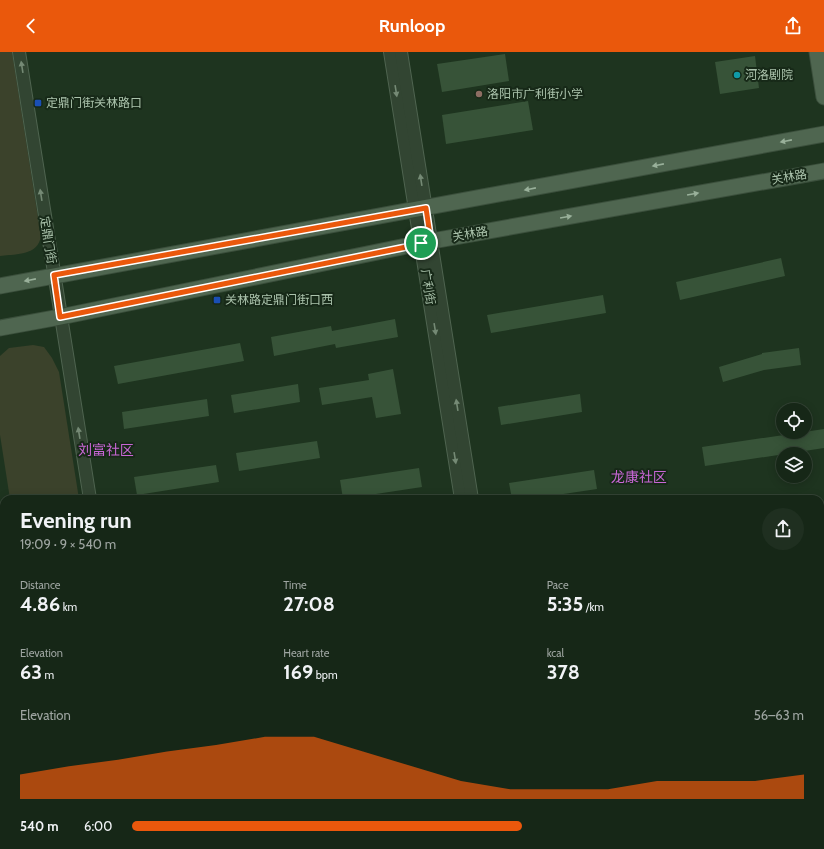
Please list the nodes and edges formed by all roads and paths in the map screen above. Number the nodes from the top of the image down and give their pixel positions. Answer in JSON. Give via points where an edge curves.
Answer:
{"nodes":[{"id":1,"x":20,"y":52,"type":"edge"},
{"id":2,"x":390,"y":52,"type":"edge"},
{"id":3,"x":401,"y":52,"type":"edge"},
{"id":4,"x":817,"y":52,"type":"edge"},
{"id":5,"x":824,"y":97,"type":"edge"},
{"id":6,"x":824,"y":134,"type":"edge"},
{"id":7,"x":824,"y":171,"type":"edge"},
{"id":8,"x":420,"y":209,"type":"junction"},
{"id":9,"x":426,"y":242,"type":"junction"},
{"id":10,"x":54,"y":275,"type":"junction"},
{"id":11,"x":0,"y":286,"type":"edge"},
{"id":12,"x":60,"y":317,"type":"junction"},
{"id":13,"x":0,"y":328,"type":"edge"},
{"id":14,"x":89,"y":495,"type":"edge"},
{"id":15,"x":460,"y":495,"type":"edge"},
{"id":16,"x":471,"y":495,"type":"edge"}],
"edges":[{"from":10,"to":1,"type":"street","name":"定鼎门街","one_way":true},
{"from":2,"to":8,"type":"street","name":"广利街","one_way":true},
{"from":8,"to":3,"type":"street","name":"广利街","one_way":true},
{"from":4,"to":5,"type":"main road"},
{"from":6,"to":8,"type":"main road","one_way":true},
{"from":9,"to":7,"type":"main road","name":"关林路","one_way":true},
{"from":8,"to":9,"type":"street","name":"广利街"},
{"from":8,"to":10,"type":"main road"},
{"from":9,"to":12,"type":"main road","name":"关林路"},
{"from":9,"to":15,"type":"street","name":"广利街","one_way":true},
{"from":16,"to":9,"type":"street","name":"广利街","one_way":true},
{"from":10,"to":11,"type":"main road","one_way":true},
{"from":10,"to":12,"type":"street","name":"定鼎门街"},
{"from":12,"to":13,"type":"main road","name":"关林路"},
{"from":14,"to":12,"type":"street","name":"定鼎门街","one_way":true}]}
